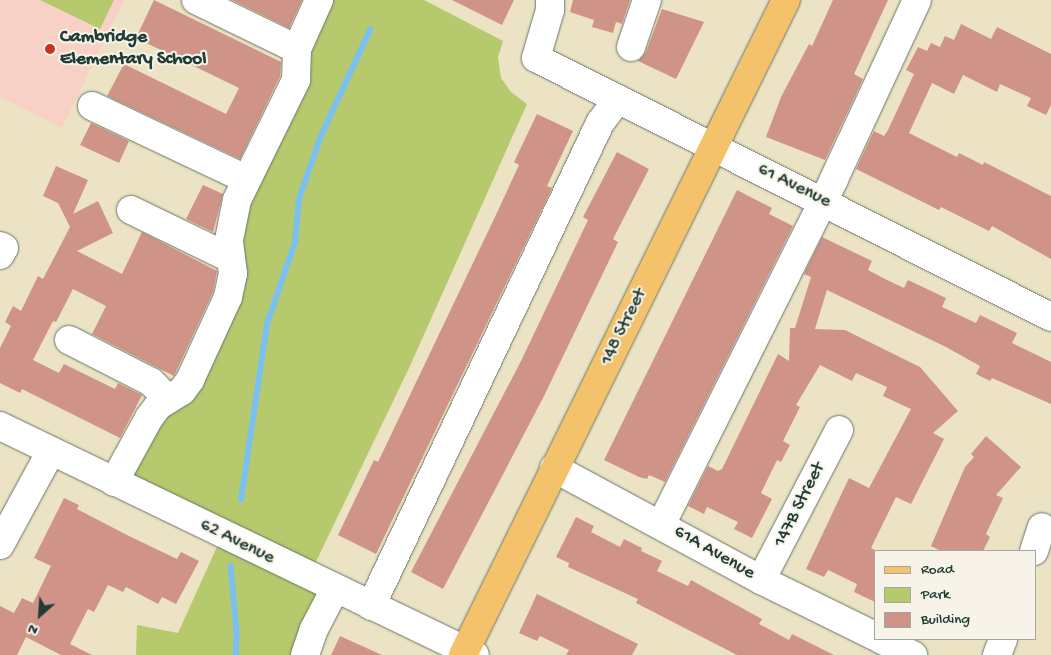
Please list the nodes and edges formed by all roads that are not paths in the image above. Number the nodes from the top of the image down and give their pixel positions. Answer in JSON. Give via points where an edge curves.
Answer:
{"nodes":[{"id":1,"x":196,"y":0,"type":"edge"},
{"id":2,"x":320,"y":0,"type":"edge"},
{"id":3,"x":550,"y":0,"type":"edge"},
{"id":4,"x":647,"y":0,"type":"edge"},
{"id":5,"x":786,"y":0,"type":"edge"},
{"id":6,"x":917,"y":0,"type":"edge"},
{"id":7,"x":631,"y":46,"type":"dead end"},
{"id":8,"x":297,"y":49,"type":"junction"},
{"id":9,"x":618,"y":99,"type":"junction"},
{"id":10,"x":92,"y":106,"type":"dead end"},
{"id":11,"x":714,"y":146,"type":"junction"},
{"id":12,"x":246,"y":179,"type":"junction"},
{"id":13,"x":823,"y":200,"type":"junction"},
{"id":14,"x":131,"y":210,"type":"dead end"},
{"id":15,"x":230,"y":258,"type":"junction"},
{"id":16,"x":1051,"y":316,"type":"edge"},
{"id":17,"x":68,"y":340,"type":"dead end"},
{"id":18,"x":168,"y":399,"type":"junction"},
{"id":19,"x":0,"y":426,"type":"edge"},
{"id":20,"x":839,"y":430,"type":"dead end"},
{"id":21,"x":51,"y":451,"type":"junction"},
{"id":22,"x":554,"y":468,"type":"junction"},
{"id":23,"x":114,"y":482,"type":"junction"},
{"id":24,"x":662,"y":523,"type":"junction"},
{"id":25,"x":0,"y":545,"type":"edge"},
{"id":26,"x":761,"y":580,"type":"junction"},
{"id":27,"x":334,"y":589,"type":"junction"},
{"id":28,"x":370,"y":606,"type":"junction"},
{"id":29,"x":874,"y":636,"type":"edge"},
{"id":30,"x":882,"y":640,"type":"edge"},
{"id":31,"x":1002,"y":640,"type":"edge"},
{"id":32,"x":468,"y":654,"type":"edge"},
{"id":33,"x":305,"y":655,"type":"edge"},
{"id":34,"x":913,"y":655,"type":"edge"},
{"id":35,"x":997,"y":655,"type":"edge"}],
"edges":[{"from":1,"to":8,"type":"street"},
{"from":2,"to":8,"type":"street"},
{"from":3,"to":9,"type":"street","name":"61 Avenue","via":[[547,24],[536,58]]},
{"from":4,"to":7,"type":"street"},
{"from":5,"to":11,"type":"main road","name":"148 Street"},
{"from":6,"to":13,"type":"street"},
{"from":8,"to":12,"type":"street","via":[[296,80]]},
{"from":9,"to":11,"type":"street","name":"61 Avenue"},
{"from":9,"to":28,"type":"street","via":[[600,123]]},
{"from":10,"to":12,"type":"street"},
{"from":11,"to":13,"type":"street","name":"61 Avenue"},
{"from":11,"to":22,"type":"main road","name":"148 Street"},
{"from":12,"to":15,"type":"street","via":[[232,223]]},
{"from":13,"to":16,"type":"street","name":"61 Avenue"},
{"from":13,"to":24,"type":"street"},
{"from":14,"to":15,"type":"street"},
{"from":15,"to":18,"type":"street","via":[[233,274],[228,298],[190,380],[182,391]]},
{"from":17,"to":18,"type":"street","via":[[150,382]]},
{"from":18,"to":23,"type":"street","via":[[149,418]]},
{"from":19,"to":21,"type":"street","name":"62 Avenue"},
{"from":20,"to":26,"type":"street","name":"147B Street"},
{"from":21,"to":23,"type":"street","name":"62 Avenue"},
{"from":21,"to":25,"type":"street"},
{"from":22,"to":24,"type":"street","name":"61A Avenue"},
{"from":22,"to":32,"type":"main road","name":"148 Street"},
{"from":23,"to":27,"type":"street","name":"62 Avenue"},
{"from":24,"to":26,"type":"street","name":"61A Avenue"},
{"from":26,"to":29,"type":"street","name":"61A Avenue"},
{"from":27,"to":28,"type":"street","name":"62 Avenue"},
{"from":27,"to":33,"type":"street"},
{"from":28,"to":32,"type":"street","name":"62 Avenue"},
{"from":30,"to":34,"type":"street"},
{"from":31,"to":35,"type":"street"}]}
